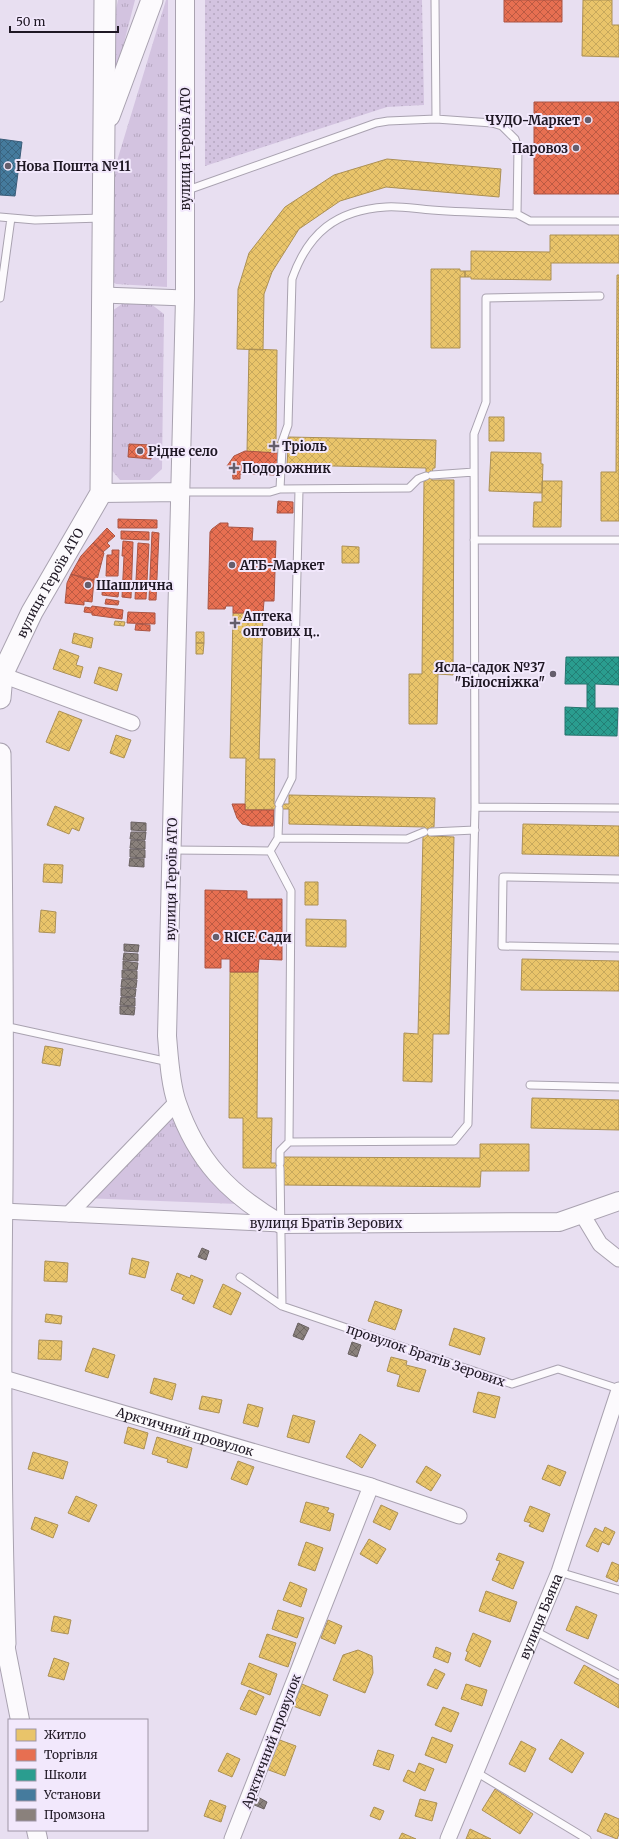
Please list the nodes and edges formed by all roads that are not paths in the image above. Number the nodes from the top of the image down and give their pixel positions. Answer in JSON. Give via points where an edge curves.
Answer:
{"nodes":[{"id":1,"x":105,"y":0,"type":"edge"},
{"id":2,"x":152,"y":0,"type":"edge"},
{"id":3,"x":186,"y":0,"type":"edge"},
{"id":4,"x":435,"y":0,"type":"edge"},
{"id":5,"x":436,"y":119,"type":"junction"},
{"id":6,"x":104,"y":130,"type":"junction"},
{"id":7,"x":185,"y":191,"type":"junction"},
{"id":8,"x":517,"y":214,"type":"junction"},
{"id":9,"x":0,"y":217,"type":"edge"},
{"id":10,"x":11,"y":218,"type":"junction"},
{"id":11,"x":104,"y":218,"type":"junction"},
{"id":12,"x":619,"y":221,"type":"edge"},
{"id":13,"x":103,"y":295,"type":"junction"},
{"id":14,"x":600,"y":296,"type":"dead end"},
{"id":15,"x":0,"y":298,"type":"edge"},
{"id":16,"x":185,"y":298,"type":"junction"},
{"id":17,"x":474,"y":472,"type":"junction"},
{"id":18,"x":280,"y":489,"type":"junction"},
{"id":19,"x":300,"y":490,"type":"junction"},
{"id":20,"x":180,"y":492,"type":"junction"},
{"id":21,"x":101,"y":493,"type":"junction"},
{"id":22,"x":474,"y":540,"type":"junction"},
{"id":23,"x":619,"y":540,"type":"edge"},
{"id":24,"x":1,"y":674,"type":"edge"},
{"id":25,"x":0,"y":698,"type":"edge"},
{"id":26,"x":132,"y":722,"type":"dead end"},
{"id":27,"x":0,"y":754,"type":"edge"},
{"id":28,"x":475,"y":808,"type":"junction"},
{"id":29,"x":619,"y":808,"type":"edge"},
{"id":30,"x":475,"y":830,"type":"junction"},
{"id":31,"x":278,"y":838,"type":"junction"},
{"id":32,"x":172,"y":850,"type":"junction"},
{"id":33,"x":270,"y":851,"type":"junction"},
{"id":34,"x":619,"y":879,"type":"edge"},
{"id":35,"x":619,"y":948,"type":"edge"},
{"id":36,"x":4,"y":1026,"type":"junction"},
{"id":37,"x":169,"y":1062,"type":"junction"},
{"id":38,"x":530,"y":1085,"type":"dead end"},
{"id":39,"x":619,"y":1087,"type":"edge"},
{"id":40,"x":177,"y":1102,"type":"junction"},
{"id":41,"x":289,"y":1142,"type":"junction"},
{"id":42,"x":619,"y":1201,"type":"edge"},
{"id":43,"x":2,"y":1211,"type":"junction"},
{"id":44,"x":69,"y":1214,"type":"junction"},
{"id":45,"x":582,"y":1214,"type":"junction"},
{"id":46,"x":281,"y":1224,"type":"junction"},
{"id":47,"x":619,"y":1260,"type":"edge"},
{"id":48,"x":240,"y":1277,"type":"dead end"},
{"id":49,"x":282,"y":1306,"type":"junction"},
{"id":50,"x":0,"y":1377,"type":"edge"},
{"id":51,"x":619,"y":1389,"type":"edge"},
{"id":52,"x":371,"y":1486,"type":"junction"},
{"id":53,"x":459,"y":1516,"type":"dead end"},
{"id":54,"x":559,"y":1572,"type":"junction"},
{"id":55,"x":619,"y":1590,"type":"edge"},
{"id":56,"x":535,"y":1631,"type":"junction"},
{"id":57,"x":2,"y":1644,"type":"edge"},
{"id":58,"x":619,"y":1675,"type":"edge"},
{"id":59,"x":20,"y":1719,"type":"edge"},
{"id":60,"x":476,"y":1772,"type":"junction"},
{"id":61,"x":232,"y":1839,"type":"edge"},
{"id":62,"x":448,"y":1839,"type":"edge"},
{"id":63,"x":587,"y":1839,"type":"edge"}],
"edges":[{"from":1,"to":6,"type":"main road","name":"вулиця Героїв АТО"},
{"from":2,"to":6,"type":"main road"},
{"from":3,"to":7,"type":"street","name":"вулиця Героїв АТО"},
{"from":4,"to":5,"type":"lane"},
{"from":5,"to":7,"type":"lane","via":[[376,124]]},
{"from":5,"to":8,"type":"lane","via":[[492,122],[510,133],[518,148]]},
{"from":6,"to":11,"type":"main road","name":"вулиця Героїв АТО"},
{"from":7,"to":16,"type":"street","name":"вулиця Героїв АТО"},
{"from":8,"to":12,"type":"lane","via":[[530,221]]},
{"from":8,"to":18,"type":"lane","via":[[387,207],[343,216],[326,226],[309,242],[298,260],[292,279],[288,426],[282,445]]},
{"from":9,"to":10,"type":"lane"},
{"from":10,"to":11,"type":"lane"},
{"from":10,"to":15,"type":"lane"},
{"from":11,"to":13,"type":"main road","name":"вулиця Героїв АТО"},
{"from":13,"to":16,"type":"street"},
{"from":13,"to":21,"type":"main road","name":"вулиця Героїв АТО"},
{"from":14,"to":17,"type":"lane","via":[[486,298],[486,402],[474,434]]},
{"from":16,"to":20,"type":"street","name":"вулиця Героїв АТО"},
{"from":17,"to":19,"type":"lane","via":[[429,476],[418,479],[409,488]]},
{"from":17,"to":22,"type":"lane"},
{"from":18,"to":19,"type":"lane"},
{"from":18,"to":20,"type":"lane","via":[[270,492]]},
{"from":19,"to":31,"type":"lane","via":[[292,778],[279,806]]},
{"from":20,"to":21,"type":"street"},
{"from":20,"to":32,"type":"street","name":"вулиця Героїв АТО"},
{"from":21,"to":24,"type":"main road","name":"вулиця Героїв АТО","via":[[32,612]]},
{"from":22,"to":23,"type":"lane"},
{"from":22,"to":28,"type":"lane"},
{"from":24,"to":25,"type":"main road","name":"вулиця Героїв АТО"},
{"from":24,"to":26,"type":"street"},
{"from":27,"to":36,"type":"main road"},
{"from":28,"to":29,"type":"lane"},
{"from":28,"to":30,"type":"lane"},
{"from":30,"to":31,"type":"lane","via":[[428,832],[407,839]]},
{"from":30,"to":41,"type":"lane","via":[[468,1124],[454,1141]]},
{"from":31,"to":33,"type":"lane"},
{"from":32,"to":33,"type":"lane"},
{"from":32,"to":37,"type":"street","name":"вулиця Героїв АТО"},
{"from":33,"to":41,"type":"lane","via":[[291,891]]},
{"from":34,"to":35,"type":"lane","via":[[503,877],[502,946]]},
{"from":36,"to":37,"type":"lane"},
{"from":36,"to":43,"type":"main road"},
{"from":37,"to":40,"type":"street","name":"вулиця Героїв АТО"},
{"from":38,"to":39,"type":"lane"},
{"from":40,"to":44,"type":"street"},
{"from":40,"to":46,"type":"street","name":"вулиця Героїв АТО","via":[[198,1146],[222,1181],[249,1204]]},
{"from":41,"to":46,"type":"lane","via":[[280,1151]]},
{"from":42,"to":45,"type":"street","name":"вулиця Братів Зерових"},
{"from":43,"to":44,"type":"street","name":"вулиця Братів Зерових"},
{"from":43,"to":50,"type":"main road"},
{"from":44,"to":46,"type":"street","name":"вулиця Братів Зерових"},
{"from":45,"to":46,"type":"street","name":"вулиця Братів Зерових","via":[[559,1222]]},
{"from":45,"to":47,"type":"street","via":[[600,1244]]},
{"from":46,"to":49,"type":"lane"},
{"from":48,"to":49,"type":"lane","name":"провулок Братів Зерових"},
{"from":49,"to":51,"type":"lane","name":"провулок Братів Зерових","via":[[512,1384],[558,1370]]},
{"from":50,"to":52,"type":"street","name":"Арктичний провулок"},
{"from":50,"to":57,"type":"main road"},
{"from":51,"to":54,"type":"street","name":"вулиця Баяна"},
{"from":52,"to":53,"type":"street","name":"Арктичний провулок"},
{"from":52,"to":61,"type":"street","name":"Арктичний провулок"},
{"from":54,"to":55,"type":"lane"},
{"from":54,"to":56,"type":"street","name":"вулиця Баяна"},
{"from":56,"to":58,"type":"lane"},
{"from":56,"to":60,"type":"street","name":"вулиця Баяна"},
{"from":57,"to":59,"type":"street"},
{"from":60,"to":62,"type":"street","name":"вулиця Баяна"},
{"from":60,"to":63,"type":"lane"}]}
